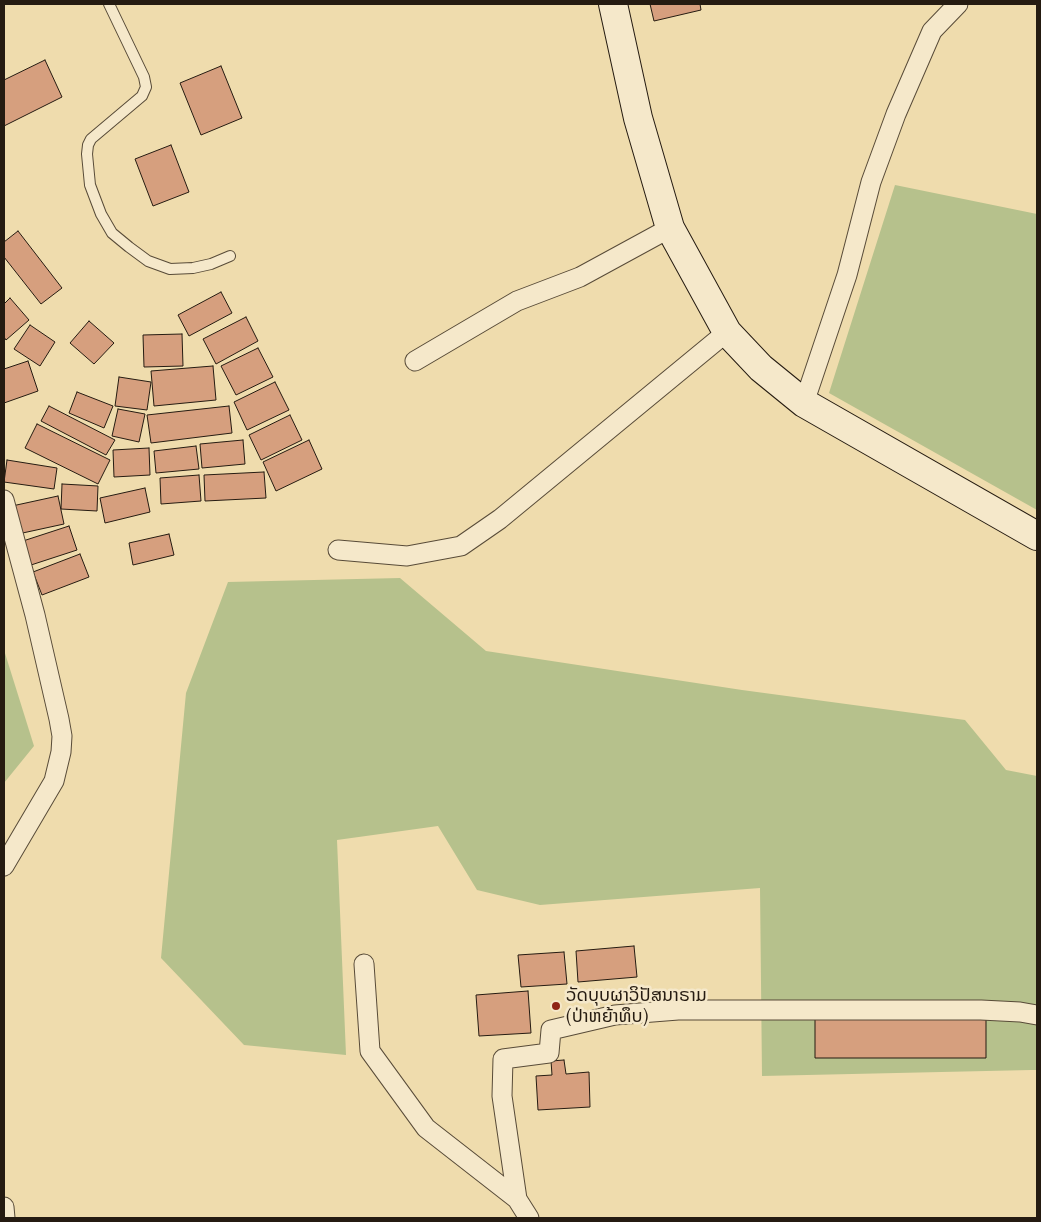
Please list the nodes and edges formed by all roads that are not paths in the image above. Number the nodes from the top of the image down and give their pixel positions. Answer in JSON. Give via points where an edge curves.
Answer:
{"nodes":[{"id":1,"x":109,"y":4,"type":"edge"},
{"id":2,"x":613,"y":4,"type":"edge"},
{"id":3,"x":958,"y":4,"type":"edge"},
{"id":4,"x":670,"y":228,"type":"junction"},
{"id":5,"x":230,"y":256,"type":"dead end"},
{"id":6,"x":727,"y":332,"type":"junction"},
{"id":7,"x":415,"y":361,"type":"dead end"},
{"id":8,"x":804,"y":403,"type":"junction"},
{"id":9,"x":4,"y":500,"type":"edge"},
{"id":10,"x":1037,"y":536,"type":"edge"},
{"id":11,"x":338,"y":550,"type":"dead end"},
{"id":12,"x":4,"y":866,"type":"edge"},
{"id":13,"x":364,"y":964,"type":"dead end"},
{"id":14,"x":1037,"y":1015,"type":"edge"},
{"id":15,"x":517,"y":1199,"type":"junction"},
{"id":16,"x":4,"y":1208,"type":"edge"},
{"id":17,"x":5,"y":1218,"type":"edge"},
{"id":18,"x":529,"y":1218,"type":"edge"}],
"edges":[{"from":1,"to":5,"type":"lane","via":[[146,87],[142,96],[91,138],[88,145],[90,185],[101,214],[112,233],[129,247],[148,261],[170,269],[193,268]]},
{"from":2,"to":4,"type":"main road","via":[[638,118]]},
{"from":3,"to":8,"type":"street","via":[[932,31],[896,114],[870,182],[847,275]]},
{"from":4,"to":6,"type":"main road"},
{"from":4,"to":7,"type":"street","via":[[580,277],[517,301]]},
{"from":6,"to":8,"type":"main road","via":[[761,368]]},
{"from":6,"to":11,"type":"street","via":[[507,513],[461,546],[408,556]]},
{"from":8,"to":10,"type":"main road"},
{"from":9,"to":12,"type":"street","via":[[35,614],[62,736],[54,781]]},
{"from":13,"to":15,"type":"street","via":[[370,1051],[426,1128]]},
{"from":14,"to":15,"type":"street","via":[[981,1010],[678,1010],[615,1015],[551,1030],[549,1053],[502,1059],[502,1096]]},
{"from":15,"to":18,"type":"street"},
{"from":16,"to":17,"type":"street"}]}
